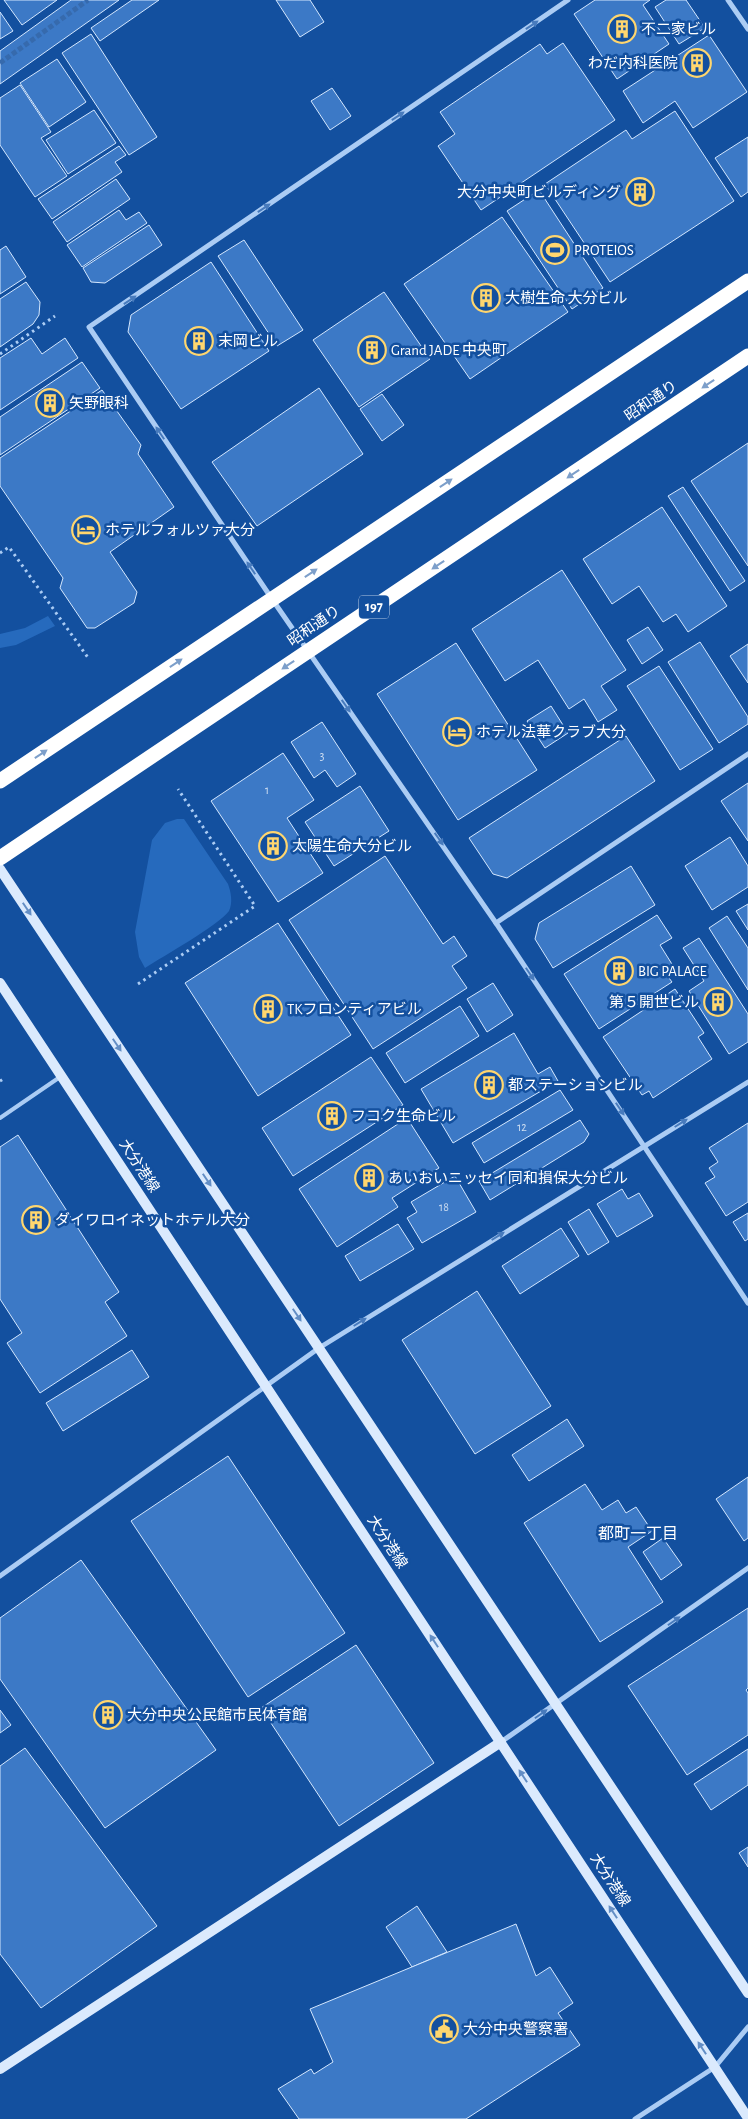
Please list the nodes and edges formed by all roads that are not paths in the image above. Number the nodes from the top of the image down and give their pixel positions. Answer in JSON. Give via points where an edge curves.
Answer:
{"nodes":[{"id":1,"x":568,"y":0,"type":"edge"},
{"id":2,"x":728,"y":0,"type":"edge"},
{"id":3,"x":748,"y":29,"type":"edge"},
{"id":4,"x":748,"y":280,"type":"edge"},
{"id":5,"x":748,"y":356,"type":"edge"},
{"id":6,"x":272,"y":599,"type":"junction"},
{"id":7,"x":309,"y":651,"type":"junction"},
{"id":8,"x":748,"y":754,"type":"edge"},
{"id":9,"x":0,"y":781,"type":"edge"},
{"id":10,"x":0,"y":858,"type":"edge"},
{"id":11,"x":0,"y":869,"type":"edge"},
{"id":12,"x":496,"y":923,"type":"junction"},
{"id":13,"x":0,"y":983,"type":"edge"},
{"id":14,"x":61,"y":1076,"type":"junction"},
{"id":15,"x":748,"y":1082,"type":"edge"},
{"id":16,"x":0,"y":1118,"type":"edge"},
{"id":17,"x":644,"y":1146,"type":"junction"},
{"id":18,"x":748,"y":1303,"type":"edge"},
{"id":19,"x":319,"y":1348,"type":"junction"},
{"id":20,"x":266,"y":1386,"type":"junction"},
{"id":21,"x":748,"y":1568,"type":"edge"},
{"id":22,"x":0,"y":1576,"type":"edge"},
{"id":23,"x":556,"y":1704,"type":"junction"},
{"id":24,"x":501,"y":1742,"type":"junction"},
{"id":25,"x":748,"y":1993,"type":"edge"},
{"id":26,"x":748,"y":2027,"type":"edge"},
{"id":27,"x":715,"y":2067,"type":"junction"},
{"id":28,"x":0,"y":2070,"type":"edge"},
{"id":29,"x":748,"y":2118,"type":"edge"},
{"id":30,"x":635,"y":2119,"type":"edge"}],
"edges":[{"from":6,"to":1,"type":"street","one_way":true,"via":[[90,327]]},
{"from":2,"to":3,"type":"street"},
{"from":6,"to":4,"type":"highway","one_way":true},
{"from":5,"to":7,"type":"highway","name":"昭和通り","number":"197","one_way":true},
{"from":6,"to":7,"type":"street"},
{"from":9,"to":6,"type":"highway","one_way":true},
{"from":7,"to":10,"type":"highway","name":"昭和通り","number":"197","one_way":true},
{"from":7,"to":12,"type":"street","one_way":true},
{"from":8,"to":12,"type":"street"},
{"from":11,"to":19,"type":"main road","one_way":true},
{"from":12,"to":17,"type":"street","one_way":true},
{"from":13,"to":14,"type":"main road","name":"大分港線"},
{"from":14,"to":16,"type":"lane"},
{"from":14,"to":20,"type":"main road","name":"大分港線"},
{"from":17,"to":15,"type":"street","one_way":true},
{"from":17,"to":18,"type":"street"},
{"from":19,"to":17,"type":"street","one_way":true},
{"from":19,"to":20,"type":"street"},
{"from":19,"to":23,"type":"main road"},
{"from":20,"to":22,"type":"street"},
{"from":24,"to":20,"type":"main road","name":"大分港線","one_way":true},
{"from":23,"to":21,"type":"street","one_way":true},
{"from":24,"to":23,"type":"street","one_way":true},
{"from":23,"to":25,"type":"main road"},
{"from":27,"to":24,"type":"main road","name":"大分港線","one_way":true},
{"from":24,"to":28,"type":"main road"},
{"from":26,"to":27,"type":"street"},
{"from":27,"to":29,"type":"main road","name":"大分港線"},
{"from":27,"to":30,"type":"street"}]}
